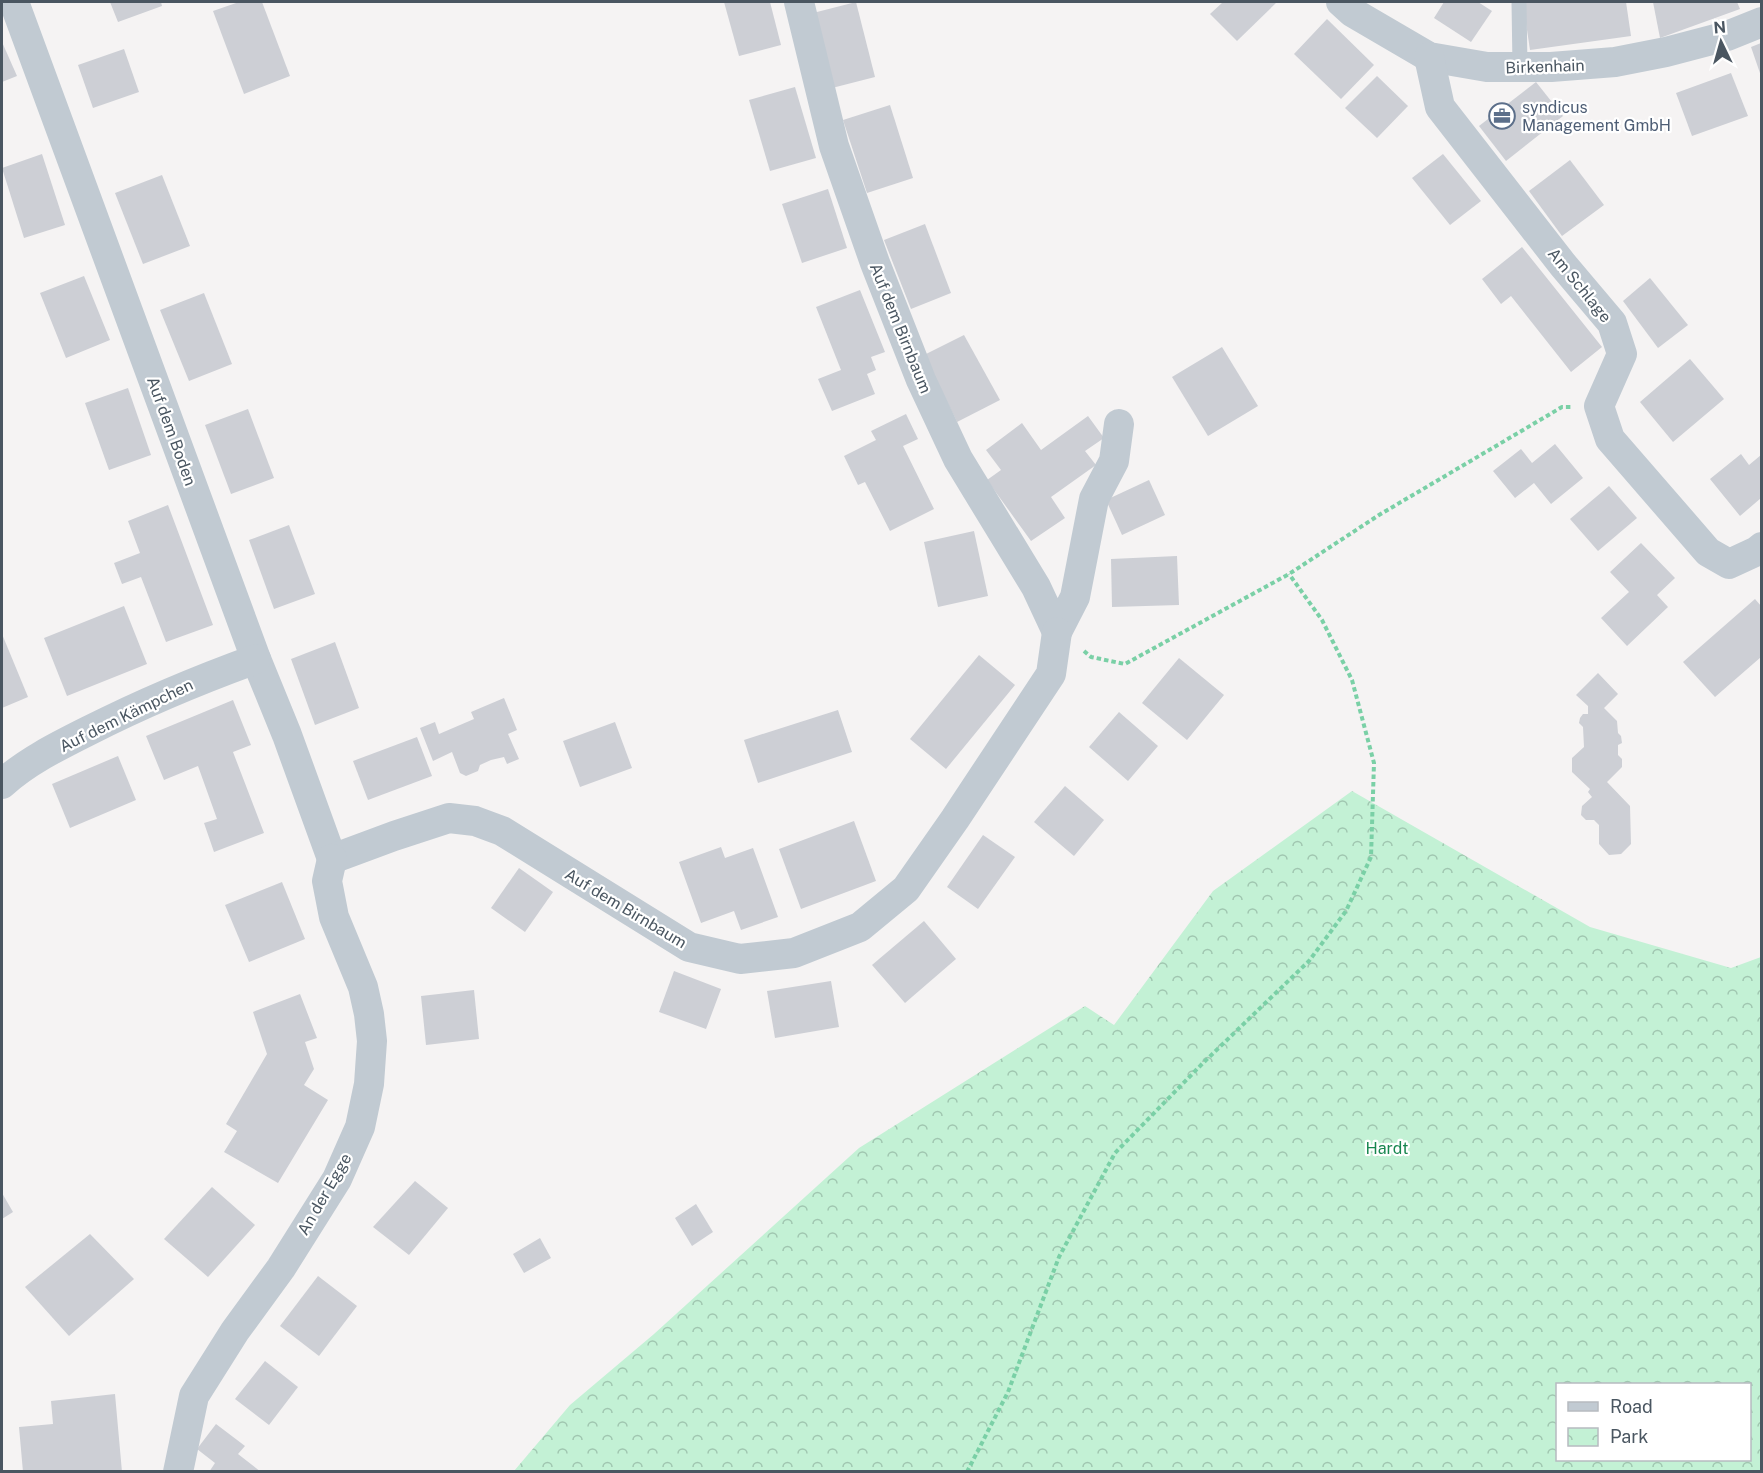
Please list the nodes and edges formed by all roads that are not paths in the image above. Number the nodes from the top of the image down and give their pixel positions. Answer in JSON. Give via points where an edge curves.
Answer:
{"nodes":[{"id":1,"x":14,"y":2,"type":"edge"},
{"id":2,"x":799,"y":2,"type":"edge"},
{"id":3,"x":1341,"y":2,"type":"edge"},
{"id":4,"x":1519,"y":2,"type":"edge"},
{"id":5,"x":1761,"y":22,"type":"edge"},
{"id":6,"x":1429,"y":57,"type":"junction"},
{"id":7,"x":1520,"y":67,"type":"junction"},
{"id":8,"x":1119,"y":424,"type":"dead end"},
{"id":9,"x":1761,"y":547,"type":"edge"},
{"id":10,"x":1057,"y":632,"type":"junction"},
{"id":11,"x":256,"y":658,"type":"junction"},
{"id":12,"x":2,"y":783,"type":"edge"},
{"id":13,"x":332,"y":859,"type":"junction"},
{"id":14,"x":177,"y":1472,"type":"edge"}],
"edges":[{"from":1,"to":11,"type":"street","name":"Auf dem Boden"},
{"from":2,"to":10,"type":"street","name":"Auf dem Birnbaum","via":[[834,146],[921,380],[958,459],[1036,587]]},
{"from":3,"to":6,"type":"street","name":"Birkenhain"},
{"from":4,"to":7,"type":"lane"},
{"from":5,"to":7,"type":"street","name":"Birkenhain","via":[[1727,36],[1615,62]]},
{"from":6,"to":7,"type":"street","name":"Birkenhain","via":[[1487,68]]},
{"from":6,"to":9,"type":"street","name":"Am Schlage","via":[[1440,107],[1612,322],[1622,354],[1599,406],[1610,439],[1708,552],[1729,564]]},
{"from":8,"to":10,"type":"street","name":"Auf dem Birnbaum","via":[[1114,461],[1094,499],[1075,597]]},
{"from":10,"to":13,"type":"street","name":"Auf dem Birnbaum","via":[[1051,674],[906,889],[860,927],[794,953],[740,959],[689,947],[502,831],[475,820],[449,818]]},
{"from":11,"to":12,"type":"street","name":"Auf dem Kämpchen","via":[[136,707],[63,744]]},
{"from":11,"to":13,"type":"street","name":"Auf dem Boden"},
{"from":13,"to":14,"type":"street","name":"An der Egge","via":[[327,881],[334,917],[363,987],[372,1041],[360,1127],[337,1179],[282,1268],[235,1330],[194,1396]]}]}
